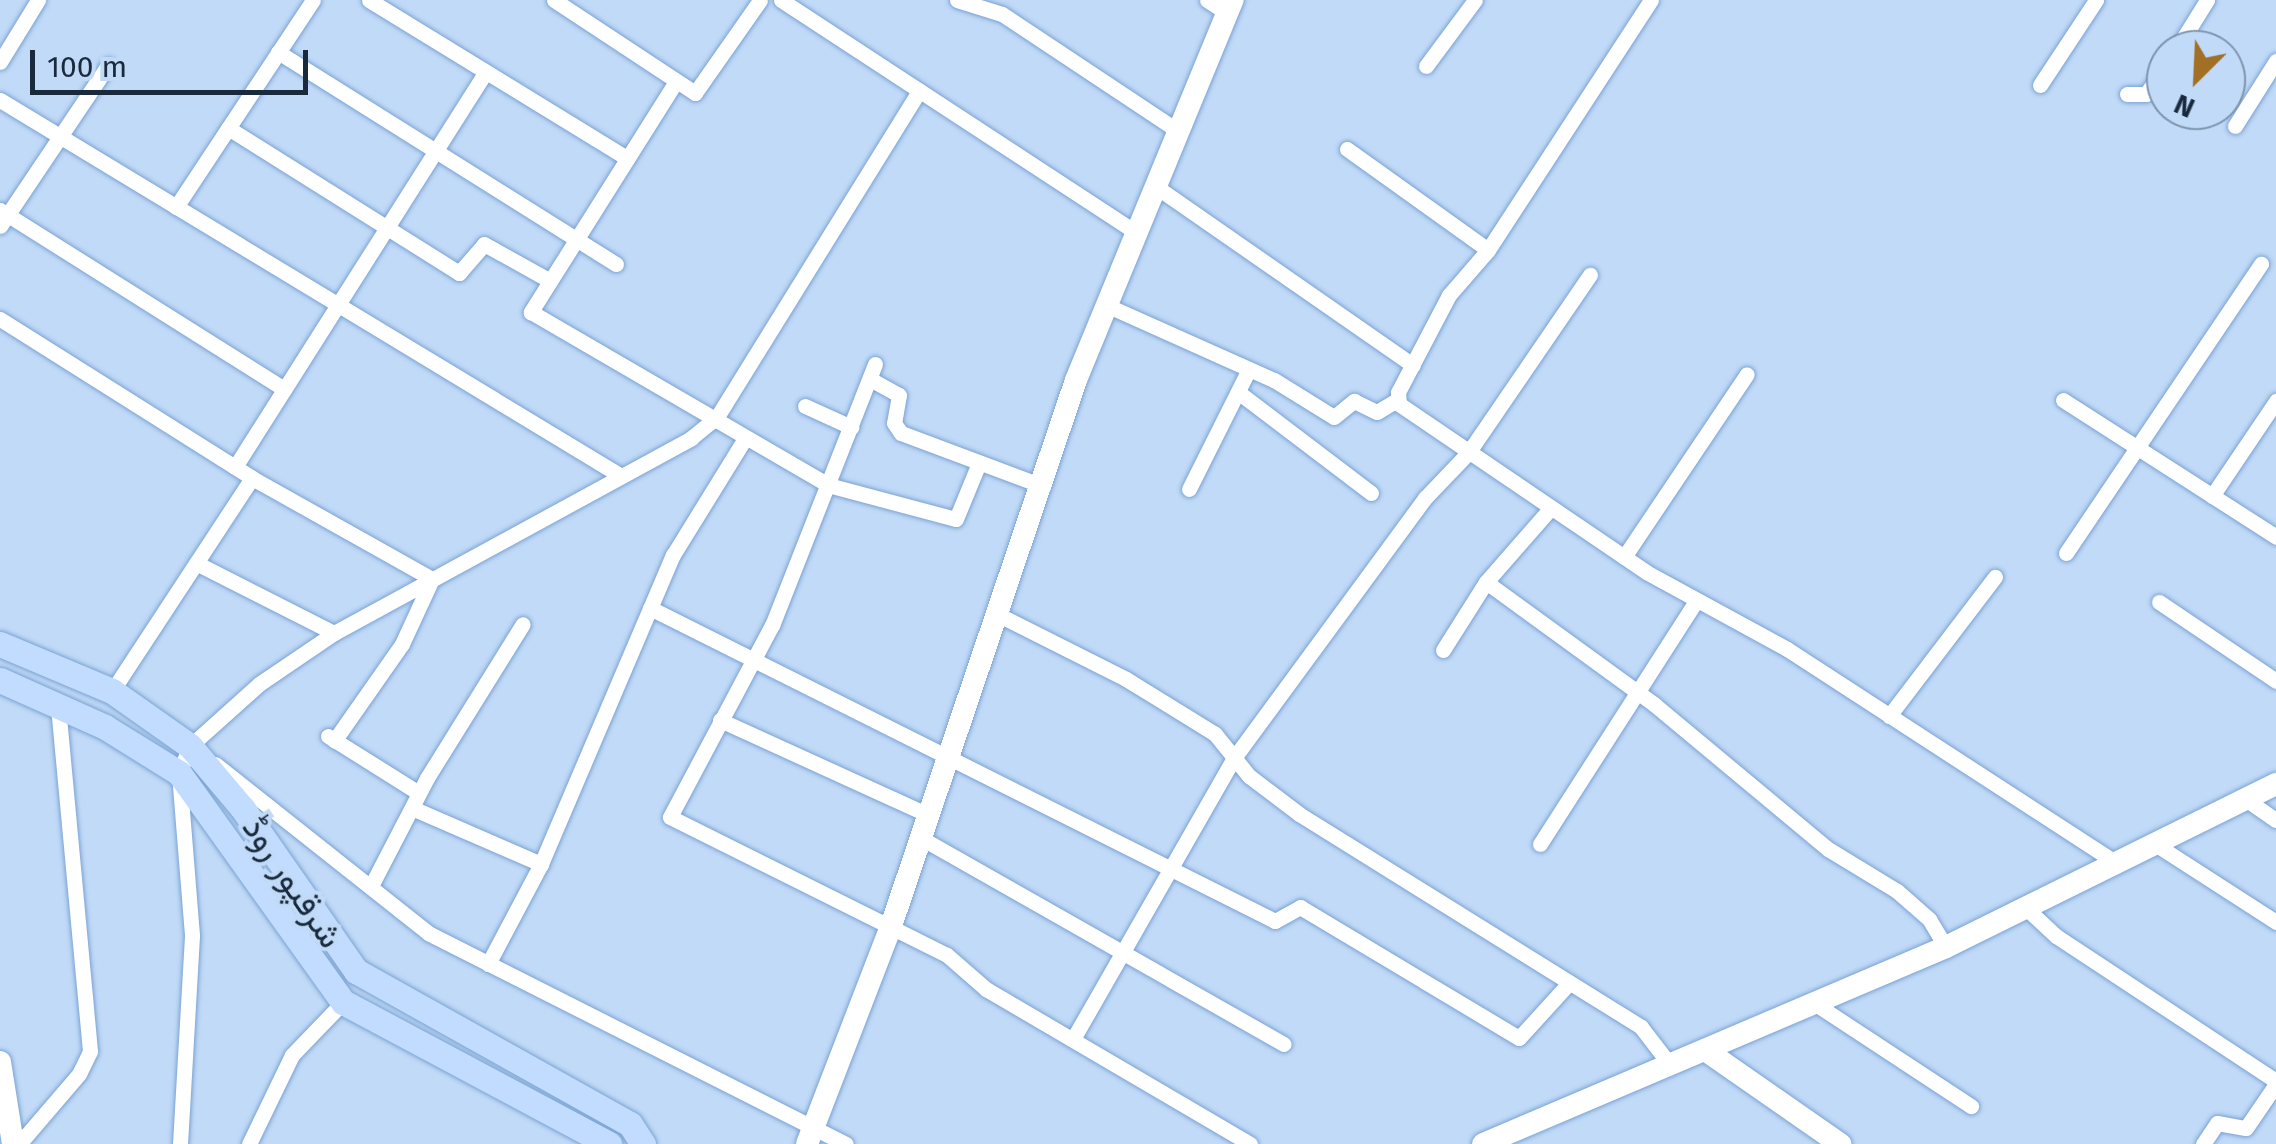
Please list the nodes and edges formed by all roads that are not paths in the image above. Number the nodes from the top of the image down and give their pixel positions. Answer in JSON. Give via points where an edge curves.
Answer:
{"nodes":[{"id":1,"x":38,"y":0,"type":"edge"},
{"id":2,"x":312,"y":0,"type":"edge"},
{"id":3,"x":369,"y":0,"type":"edge"},
{"id":4,"x":554,"y":0,"type":"edge"},
{"id":5,"x":781,"y":0,"type":"edge"},
{"id":6,"x":958,"y":0,"type":"edge"},
{"id":7,"x":1475,"y":0,"type":"edge"},
{"id":8,"x":1651,"y":0,"type":"edge"},
{"id":9,"x":2096,"y":0,"type":"edge"},
{"id":10,"x":2208,"y":0,"type":"edge"},
{"id":11,"x":756,"y":1,"type":"edge"},
{"id":12,"x":1222,"y":4,"type":"edge"},
{"id":13,"x":2189,"y":30,"type":"edge"},
{"id":14,"x":278,"y":52,"type":"junction"},
{"id":15,"x":2276,"y":60,"type":"edge"},
{"id":16,"x":0,"y":62,"type":"edge"},
{"id":17,"x":108,"y":65,"type":"dead end"},
{"id":18,"x":1426,"y":66,"type":"dead end"},
{"id":19,"x":486,"y":72,"type":"junction"},
{"id":20,"x":675,"y":83,"type":"junction"},
{"id":21,"x":2040,"y":85,"type":"dead end"},
{"id":22,"x":919,"y":91,"type":"junction"},
{"id":23,"x":2127,"y":94,"type":"dead end"},
{"id":24,"x":2146,"y":94,"type":"edge"},
{"id":25,"x":0,"y":100,"type":"edge"},
{"id":26,"x":2246,"y":107,"type":"edge"},
{"id":27,"x":228,"y":128,"type":"junction"},
{"id":28,"x":1178,"y":131,"type":"junction"},
{"id":29,"x":64,"y":138,"type":"junction"},
{"id":30,"x":1348,"y":149,"type":"dead end"},
{"id":31,"x":436,"y":150,"type":"junction"},
{"id":32,"x":626,"y":158,"type":"junction"},
{"id":33,"x":1155,"y":186,"type":"junction"},
{"id":34,"x":176,"y":207,"type":"junction"},
{"id":35,"x":3,"y":217,"type":"edge"},
{"id":36,"x":386,"y":226,"type":"junction"},
{"id":37,"x":1136,"y":232,"type":"junction"},
{"id":38,"x":574,"y":238,"type":"junction"},
{"id":39,"x":1488,"y":250,"type":"junction"},
{"id":40,"x":616,"y":264,"type":"dead end"},
{"id":41,"x":2260,"y":264,"type":"dead end"},
{"id":42,"x":1590,"y":275,"type":"dead end"},
{"id":43,"x":547,"y":279,"type":"junction"},
{"id":44,"x":337,"y":304,"type":"junction"},
{"id":45,"x":1106,"y":304,"type":"junction"},
{"id":46,"x":0,"y":319,"type":"edge"},
{"id":47,"x":1413,"y":365,"type":"junction"},
{"id":48,"x":1249,"y":369,"type":"junction"},
{"id":49,"x":1747,"y":374,"type":"dead end"},
{"id":50,"x":284,"y":389,"type":"junction"},
{"id":51,"x":1238,"y":392,"type":"junction"},
{"id":52,"x":1398,"y":400,"type":"junction"},
{"id":53,"x":2062,"y":400,"type":"dead end"},
{"id":54,"x":2276,"y":401,"type":"edge"},
{"id":55,"x":805,"y":406,"type":"dead end"},
{"id":56,"x":712,"y":421,"type":"junction"},
{"id":57,"x":851,"y":426,"type":"junction"},
{"id":58,"x":744,"y":440,"type":"junction"},
{"id":59,"x":2137,"y":448,"type":"junction"},
{"id":60,"x":1468,"y":454,"type":"junction"},
{"id":61,"x":979,"y":463,"type":"junction"},
{"id":62,"x":235,"y":467,"type":"junction"},
{"id":63,"x":621,"y":476,"type":"junction"},
{"id":64,"x":252,"y":478,"type":"junction"},
{"id":65,"x":828,"y":485,"type":"junction"},
{"id":66,"x":1040,"y":485,"type":"junction"},
{"id":67,"x":1189,"y":489,"type":"dead end"},
{"id":68,"x":1371,"y":493,"type":"dead end"},
{"id":69,"x":2212,"y":496,"type":"junction"},
{"id":70,"x":1550,"y":509,"type":"junction"},
{"id":71,"x":2276,"y":537,"type":"edge"},
{"id":72,"x":2066,"y":553,"type":"dead end"},
{"id":73,"x":1624,"y":558,"type":"junction"},
{"id":74,"x":196,"y":563,"type":"junction"},
{"id":75,"x":1995,"y":577,"type":"dead end"},
{"id":76,"x":432,"y":579,"type":"junction"},
{"id":77,"x":1486,"y":582,"type":"junction"},
{"id":78,"x":1696,"y":601,"type":"junction"},
{"id":79,"x":2159,"y":602,"type":"dead end"},
{"id":80,"x":650,"y":608,"type":"junction"},
{"id":81,"x":997,"y":614,"type":"junction"},
{"id":82,"x":523,"y":624,"type":"dead end"},
{"id":83,"x":334,"y":633,"type":"junction"},
{"id":84,"x":0,"y":644,"type":"edge"},
{"id":85,"x":1443,"y":650,"type":"dead end"},
{"id":86,"x":754,"y":660,"type":"junction"},
{"id":87,"x":0,"y":680,"type":"edge"},
{"id":88,"x":2276,"y":681,"type":"edge"},
{"id":89,"x":112,"y":691,"type":"junction"},
{"id":90,"x":1637,"y":692,"type":"junction"},
{"id":91,"x":58,"y":703,"type":"junction"},
{"id":92,"x":1889,"y":716,"type":"junction"},
{"id":93,"x":720,"y":720,"type":"junction"},
{"id":94,"x":190,"y":746,"type":"junction"},
{"id":95,"x":950,"y":753,"type":"junction"},
{"id":96,"x":1234,"y":758,"type":"junction"},
{"id":97,"x":178,"y":773,"type":"junction"},
{"id":98,"x":2276,"y":784,"type":"edge"},
{"id":99,"x":415,"y":800,"type":"junction"},
{"id":100,"x":2247,"y":800,"type":"junction"},
{"id":101,"x":928,"y":815,"type":"junction"},
{"id":102,"x":2276,"y":820,"type":"edge"},
{"id":103,"x":921,"y":838,"type":"junction"},
{"id":104,"x":1540,"y":844,"type":"dead end"},
{"id":105,"x":2155,"y":844,"type":"junction"},
{"id":106,"x":541,"y":864,"type":"junction"},
{"id":107,"x":2116,"y":864,"type":"junction"},
{"id":108,"x":1168,"y":866,"type":"junction"},
{"id":109,"x":371,"y":886,"type":"junction"},
{"id":110,"x":2027,"y":909,"type":"junction"},
{"id":111,"x":2276,"y":922,"type":"edge"},
{"id":112,"x":892,"y":926,"type":"junction"},
{"id":113,"x":1946,"y":947,"type":"junction"},
{"id":114,"x":1121,"y":949,"type":"junction"},
{"id":115,"x":488,"y":964,"type":"junction"},
{"id":116,"x":1569,"y":982,"type":"junction"},
{"id":117,"x":342,"y":1002,"type":"junction"},
{"id":118,"x":1814,"y":1003,"type":"junction"},
{"id":119,"x":1074,"y":1039,"type":"junction"},
{"id":120,"x":1284,"y":1044,"type":"dead end"},
{"id":121,"x":1704,"y":1050,"type":"junction"},
{"id":122,"x":0,"y":1062,"type":"edge"},
{"id":123,"x":1668,"y":1062,"type":"junction"},
{"id":124,"x":2276,"y":1083,"type":"edge"},
{"id":125,"x":1971,"y":1106,"type":"dead end"},
{"id":126,"x":810,"y":1137,"type":"edge"},
{"id":127,"x":1829,"y":1143,"type":"edge"},
{"id":128,"x":16,"y":1144,"type":"edge"},
{"id":129,"x":180,"y":1144,"type":"edge"},
{"id":130,"x":249,"y":1144,"type":"edge"},
{"id":131,"x":609,"y":1144,"type":"edge"},
{"id":132,"x":643,"y":1144,"type":"edge"},
{"id":133,"x":846,"y":1144,"type":"edge"},
{"id":134,"x":1250,"y":1144,"type":"edge"},
{"id":135,"x":1483,"y":1144,"type":"edge"},
{"id":136,"x":2202,"y":1144,"type":"edge"}],
"edges":[{"from":1,"to":16,"type":"street"},
{"from":2,"to":14,"type":"street"},
{"from":3,"to":19,"type":"street"},
{"from":4,"to":20,"type":"street"},
{"from":5,"to":22,"type":"street"},
{"from":6,"to":28,"type":"street","via":[[1002,14]]},
{"from":7,"to":18,"type":"street"},
{"from":8,"to":39,"type":"street"},
{"from":9,"to":21,"type":"street"},
{"from":10,"to":13,"type":"street"},
{"from":11,"to":20,"type":"street","via":[[702,89],[692,93]]},
{"from":12,"to":28,"type":"street"},
{"from":14,"to":27,"type":"street"},
{"from":14,"to":31,"type":"street"},
{"from":15,"to":26,"type":"street"},
{"from":17,"to":29,"type":"street"},
{"from":19,"to":31,"type":"street"},
{"from":19,"to":32,"type":"street"},
{"from":20,"to":32,"type":"street"},
{"from":22,"to":37,"type":"street"},
{"from":22,"to":56,"type":"street"},
{"from":23,"to":24,"type":"street"},
{"from":25,"to":29,"type":"street"},
{"from":27,"to":34,"type":"street"},
{"from":27,"to":36,"type":"street"},
{"from":28,"to":33,"type":"street"},
{"from":29,"to":34,"type":"street"},
{"from":29,"to":35,"type":"street"},
{"from":30,"to":39,"type":"street"},
{"from":31,"to":36,"type":"street"},
{"from":31,"to":38,"type":"street"},
{"from":32,"to":38,"type":"street"},
{"from":33,"to":37,"type":"street"},
{"from":33,"to":47,"type":"street"},
{"from":34,"to":44,"type":"street"},
{"from":35,"to":50,"type":"street"},
{"from":36,"to":43,"type":"street","via":[[460,273],[484,244]]},
{"from":36,"to":44,"type":"street"},
{"from":37,"to":45,"type":"street"},
{"from":38,"to":40,"type":"street"},
{"from":38,"to":43,"type":"street"},
{"from":39,"to":47,"type":"street","via":[[1449,295]]},
{"from":41,"to":59,"type":"street"},
{"from":42,"to":60,"type":"street"},
{"from":43,"to":56,"type":"street","via":[[532,303],[534,315]]},
{"from":44,"to":50,"type":"street"},
{"from":44,"to":63,"type":"street"},
{"from":45,"to":48,"type":"street"},
{"from":45,"to":66,"type":"street"},
{"from":46,"to":62,"type":"street"},
{"from":47,"to":52,"type":"street"},
{"from":48,"to":51,"type":"street"},
{"from":48,"to":52,"type":"street","via":[[1334,417],[1354,400],[1377,412]]},
{"from":49,"to":73,"type":"street"},
{"from":50,"to":62,"type":"street"},
{"from":51,"to":67,"type":"street"},
{"from":51,"to":68,"type":"street"},
{"from":52,"to":60,"type":"street"},
{"from":53,"to":59,"type":"street"},
{"from":54,"to":69,"type":"street"},
{"from":55,"to":57,"type":"street"},
{"from":56,"to":58,"type":"street"},
{"from":56,"to":63,"type":"street"},
{"from":57,"to":61,"type":"street","via":[[872,372],[900,395],[897,430]]},
{"from":57,"to":65,"type":"street"},
{"from":58,"to":65,"type":"street"},
{"from":58,"to":80,"type":"street","via":[[673,555]]},
{"from":59,"to":69,"type":"street"},
{"from":59,"to":72,"type":"street"},
{"from":60,"to":70,"type":"street"},
{"from":60,"to":96,"type":"street","via":[[1426,498]]},
{"from":61,"to":65,"type":"street","via":[[956,519]]},
{"from":61,"to":66,"type":"street"},
{"from":62,"to":64,"type":"street"},
{"from":63,"to":76,"type":"street"},
{"from":64,"to":74,"type":"street"},
{"from":64,"to":76,"type":"street"},
{"from":65,"to":86,"type":"street"},
{"from":66,"to":81,"type":"street"},
{"from":69,"to":71,"type":"street"},
{"from":70,"to":73,"type":"street"},
{"from":70,"to":77,"type":"street"},
{"from":73,"to":78,"type":"street"},
{"from":74,"to":83,"type":"street"},
{"from":74,"to":89,"type":"street"},
{"from":75,"to":92,"type":"street"},
{"from":76,"to":83,"type":"street"},
{"from":76,"to":99,"type":"street","via":[[402,644],[331,739]]},
{"from":77,"to":85,"type":"street"},
{"from":77,"to":90,"type":"street"},
{"from":78,"to":90,"type":"street"},
{"from":78,"to":92,"type":"street"},
{"from":79,"to":88,"type":"street"},
{"from":80,"to":86,"type":"street"},
{"from":80,"to":106,"type":"street"},
{"from":81,"to":95,"type":"street"},
{"from":81,"to":96,"type":"street","via":[[1160,699],[1224,740]]},
{"from":82,"to":99,"type":"street"},
{"from":83,"to":94,"type":"street","via":[[259,684]]},
{"from":84,"to":89,"type":"main road","name":"شرقپور روڈ"},
{"from":86,"to":93,"type":"street"},
{"from":86,"to":95,"type":"street"},
{"from":87,"to":91,"type":"main road","name":"شرقپور روڈ"},
{"from":89,"to":94,"type":"main road","name":"شرقپور روڈ"},
{"from":90,"to":104,"type":"street"},
{"from":90,"to":113,"type":"street","via":[[1828,848],[1897,892],[1929,920]]},
{"from":91,"to":97,"type":"main road","name":"شرقپور روڈ"},
{"from":91,"to":128,"type":"street","via":[[90,1051],[79,1074]]},
{"from":92,"to":107,"type":"street"},
{"from":93,"to":101,"type":"street"},
{"from":93,"to":112,"type":"street","via":[[670,817]]},
{"from":94,"to":97,"type":"street"},
{"from":94,"to":109,"type":"street"},
{"from":94,"to":132,"type":"main road","name":"شرقپور روڈ","via":[[243,809],[356,971],[630,1124]]},
{"from":95,"to":101,"type":"street"},
{"from":95,"to":108,"type":"street"},
{"from":96,"to":108,"type":"street"},
{"from":96,"to":116,"type":"street","via":[[1324,831]]},
{"from":97,"to":117,"type":"main road","name":"شرقپور روڈ"},
{"from":97,"to":129,"type":"street","via":[[192,935]]},
{"from":98,"to":100,"type":"street"},
{"from":99,"to":106,"type":"street"},
{"from":99,"to":109,"type":"street"},
{"from":100,"to":102,"type":"street"},
{"from":100,"to":105,"type":"street"},
{"from":101,"to":103,"type":"street"},
{"from":103,"to":112,"type":"street"},
{"from":103,"to":114,"type":"street"},
{"from":105,"to":107,"type":"street"},
{"from":105,"to":111,"type":"street"},
{"from":106,"to":115,"type":"street"},
{"from":107,"to":110,"type":"street"},
{"from":108,"to":114,"type":"street"},
{"from":108,"to":116,"type":"street","via":[[1275,921],[1300,908],[1520,1038]]},
{"from":109,"to":115,"type":"street","via":[[428,933]]},
{"from":110,"to":113,"type":"street"},
{"from":110,"to":124,"type":"street","via":[[2056,936]]},
{"from":112,"to":119,"type":"street"},
{"from":112,"to":126,"type":"street"},
{"from":113,"to":118,"type":"street"},
{"from":114,"to":119,"type":"street"},
{"from":114,"to":120,"type":"street"},
{"from":115,"to":126,"type":"street"},
{"from":116,"to":123,"type":"street","via":[[1641,1027]]},
{"from":117,"to":130,"type":"street","via":[[292,1055]]},
{"from":117,"to":131,"type":"main road","name":"شرقپور روڈ"},
{"from":118,"to":121,"type":"street"},
{"from":118,"to":125,"type":"street"},
{"from":119,"to":134,"type":"street"},
{"from":121,"to":123,"type":"street"},
{"from":121,"to":127,"type":"street"},
{"from":122,"to":128,"type":"street"},
{"from":123,"to":135,"type":"street"},
{"from":124,"to":136,"type":"street","via":[[2246,1128],[2217,1123]]},
{"from":126,"to":133,"type":"street"}]}
